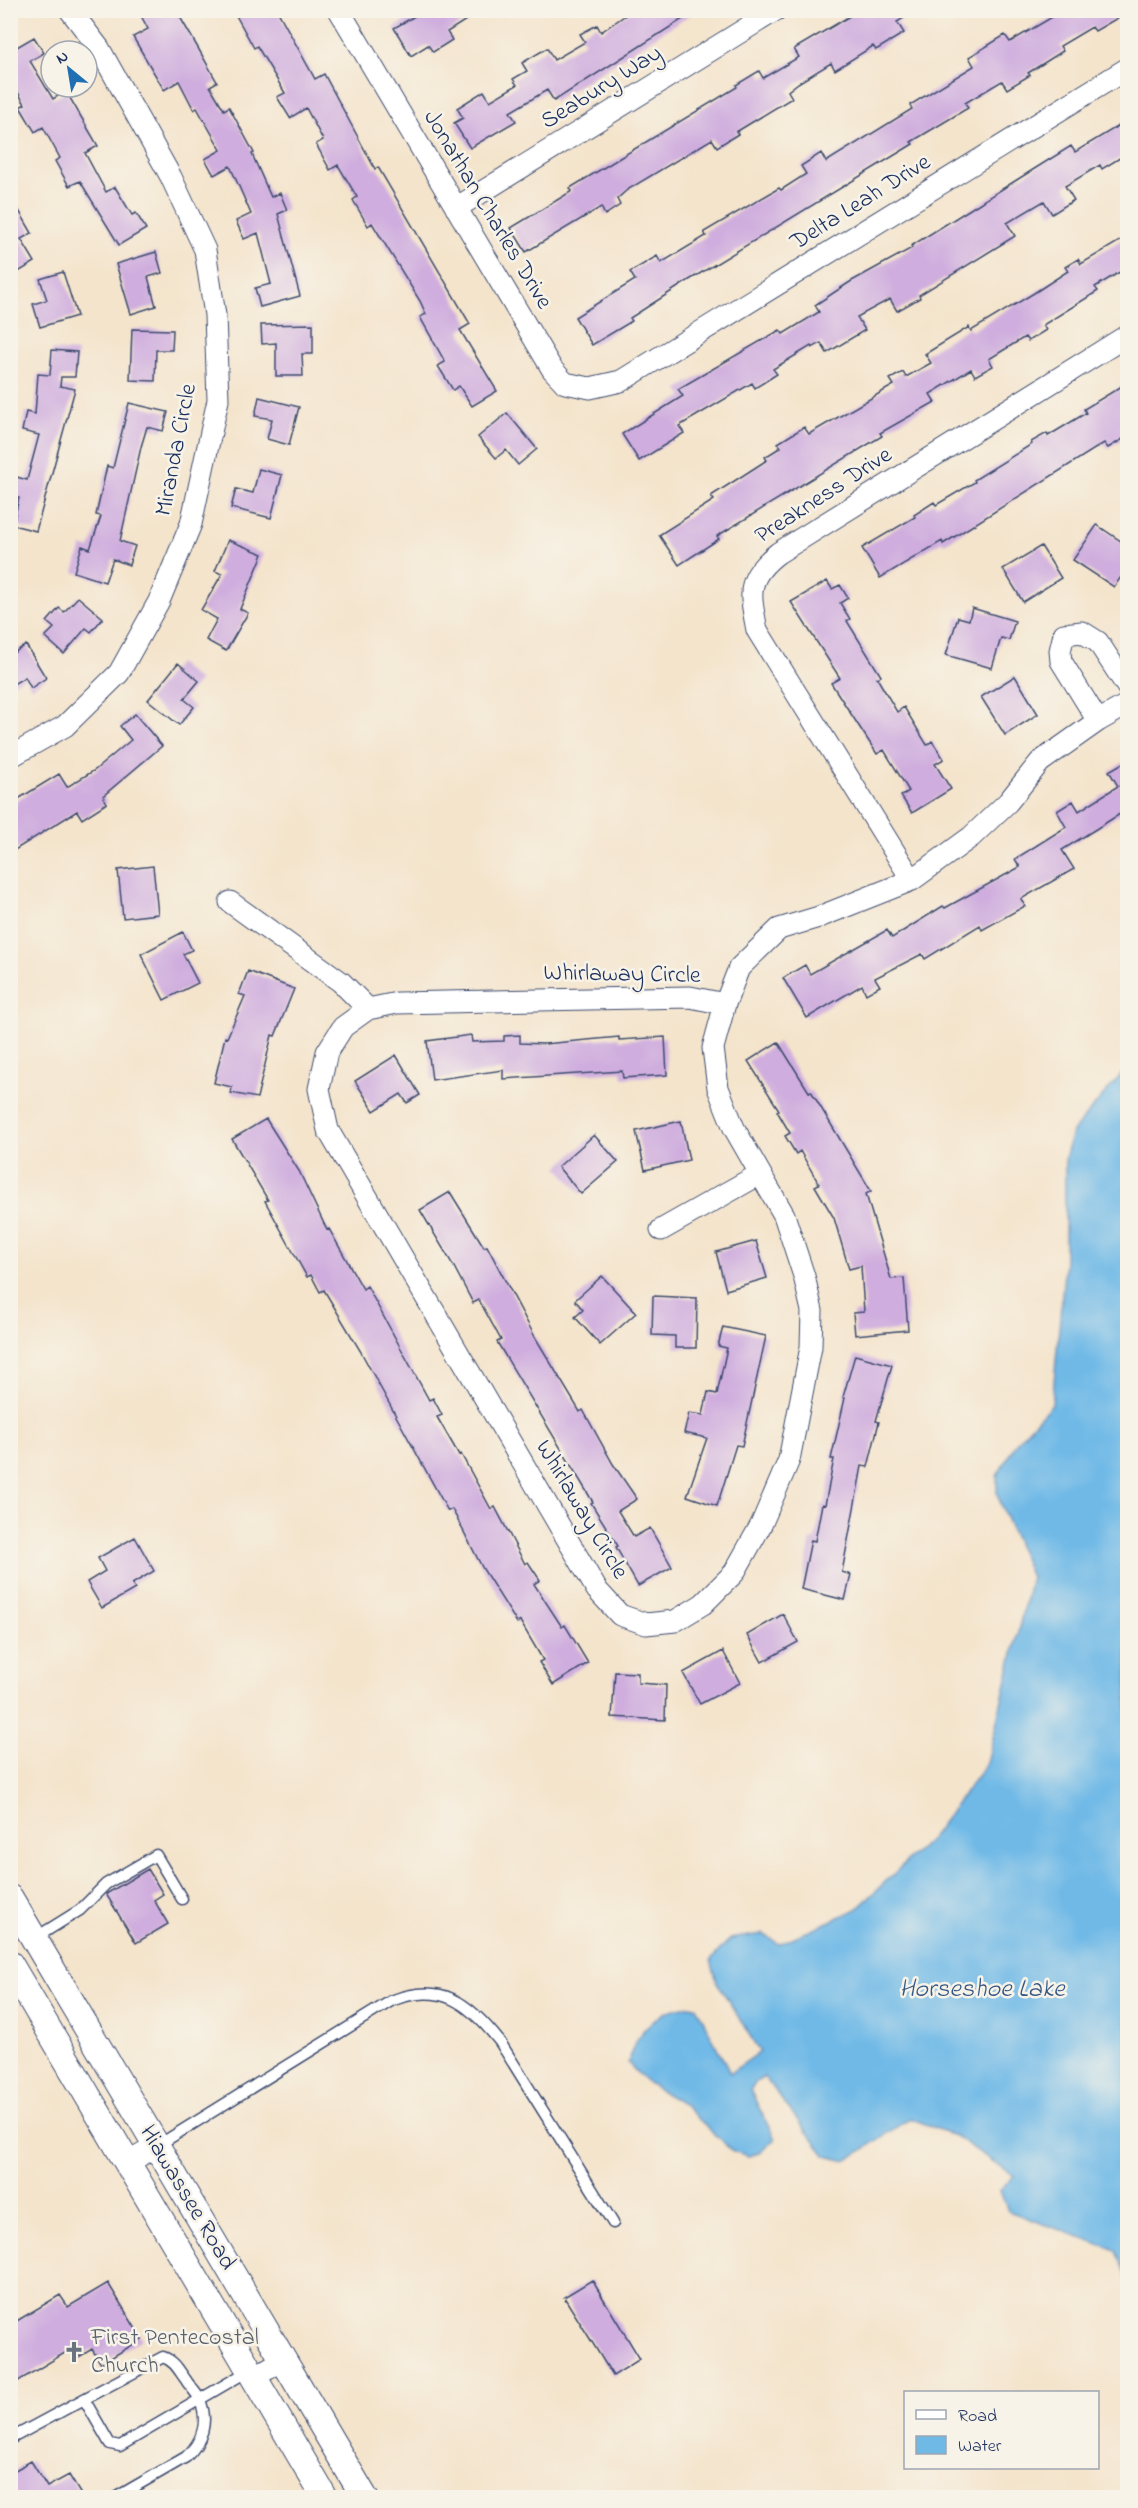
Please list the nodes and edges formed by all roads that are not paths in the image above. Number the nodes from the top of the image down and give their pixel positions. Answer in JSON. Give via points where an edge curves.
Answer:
{"nodes":[{"id":1,"x":70,"y":10,"type":"edge"},
{"id":2,"x":776,"y":10,"type":"edge"},
{"id":3,"x":340,"y":11,"type":"edge"},
{"id":4,"x":1128,"y":68,"type":"edge"},
{"id":5,"x":456,"y":208,"type":"junction"},
{"id":6,"x":1128,"y":335,"type":"edge"},
{"id":7,"x":621,"y":381,"type":"joint"},
{"id":8,"x":1128,"y":688,"type":"edge"},
{"id":9,"x":1128,"y":704,"type":"edge"},
{"id":10,"x":1098,"y":721,"type":"junction"},
{"id":11,"x":10,"y":757,"type":"edge"},
{"id":12,"x":912,"y":880,"type":"junction"},
{"id":13,"x":230,"y":902,"type":"dead end"},
{"id":14,"x":725,"y":1004,"type":"junction"},
{"id":15,"x":368,"y":1010,"type":"junction"},
{"id":16,"x":760,"y":1174,"type":"junction"},
{"id":17,"x":661,"y":1230,"type":"dead end"},
{"id":18,"x":10,"y":1898,"type":"edge"},
{"id":19,"x":182,"y":1899,"type":"dead end"},
{"id":20,"x":34,"y":1939,"type":"junction"},
{"id":21,"x":10,"y":1964,"type":"edge"},
{"id":22,"x":156,"y":2146,"type":"junction"},
{"id":23,"x":127,"y":2163,"type":"junction"},
{"id":24,"x":613,"y":2223,"type":"dead end"},
{"id":25,"x":283,"y":2360,"type":"junction"},
{"id":26,"x":252,"y":2374,"type":"junction"},
{"id":27,"x":84,"y":2400,"type":"junction"},
{"id":28,"x":200,"y":2400,"type":"junction"},
{"id":29,"x":10,"y":2439,"type":"edge"},
{"id":30,"x":115,"y":2498,"type":"edge"},
{"id":31,"x":326,"y":2498,"type":"edge"},
{"id":32,"x":364,"y":2498,"type":"edge"}],
"edges":[{"from":1,"to":11,"type":"street","name":"Miranda Circle","via":[[99,48],[171,177],[205,250],[215,315],[218,400],[191,524],[159,601],[119,673],[65,726]]},
{"from":2,"to":5,"type":"street","name":"Seabury Way"},
{"from":3,"to":5,"type":"street","name":"Jonathan Charles Drive"},
{"from":4,"to":7,"type":"street","name":"Delta Leah Drive"},
{"from":5,"to":7,"type":"street","name":"Jonathan Charles Drive","via":[[552,369],[565,383],[590,388]]},
{"from":6,"to":12,"type":"street","name":"Preakness Drive","via":[[778,553],[763,564],[752,582],[757,630]]},
{"from":8,"to":10,"type":"street","via":[[1098,642],[1082,632],[1064,634],[1060,661]]},
{"from":9,"to":10,"type":"street"},
{"from":10,"to":12,"type":"street","via":[[1040,762],[1008,802],[972,837]]},
{"from":12,"to":14,"type":"street","via":[[779,929],[739,968]]},
{"from":13,"to":15,"type":"street","via":[[341,981]]},
{"from":14,"to":15,"type":"street","name":"Whirlaway Circle","via":[[690,997],[415,1001]]},
{"from":14,"to":16,"type":"street","name":"Whirlaway Circle","via":[[713,1048],[718,1088],[734,1128]]},
{"from":15,"to":16,"type":"street","name":"Whirlaway Circle","via":[[343,1027],[327,1052],[319,1089],[328,1130],[597,1590],[620,1615],[646,1624],[675,1621],[684,1616],[704,1604],[734,1573],[761,1525],[789,1460],[811,1347],[812,1311],[784,1215]]},
{"from":16,"to":17,"type":"street"},
{"from":18,"to":20,"type":"street","name":"Hiawassee Road"},
{"from":19,"to":20,"type":"lane","via":[[156,1855],[106,1884],[80,1910]]},
{"from":20,"to":22,"type":"street","name":"Hiawassee Road"},
{"from":21,"to":23,"type":"street","name":"Hiawassee Road"},
{"from":22,"to":23,"type":"street"},
{"from":22,"to":24,"type":"lane","via":[[391,2001],[430,1992],[452,1997],[480,2016],[494,2033]]},
{"from":22,"to":25,"type":"street","name":"Hiawassee Road"},
{"from":23,"to":26,"type":"street","name":"Hiawassee Road"},
{"from":25,"to":26,"type":"street"},
{"from":25,"to":32,"type":"street","name":"Hiawassee Road"},
{"from":26,"to":28,"type":"lane"},
{"from":26,"to":31,"type":"street","name":"Hiawassee Road"},
{"from":27,"to":28,"type":"lane","via":[[163,2357],[172,2360]]},
{"from":27,"to":28,"type":"lane","via":[[110,2444],[120,2446]]},
{"from":27,"to":29,"type":"lane"},
{"from":28,"to":30,"type":"lane","via":[[203,2422],[201,2439],[195,2448]]}]}
